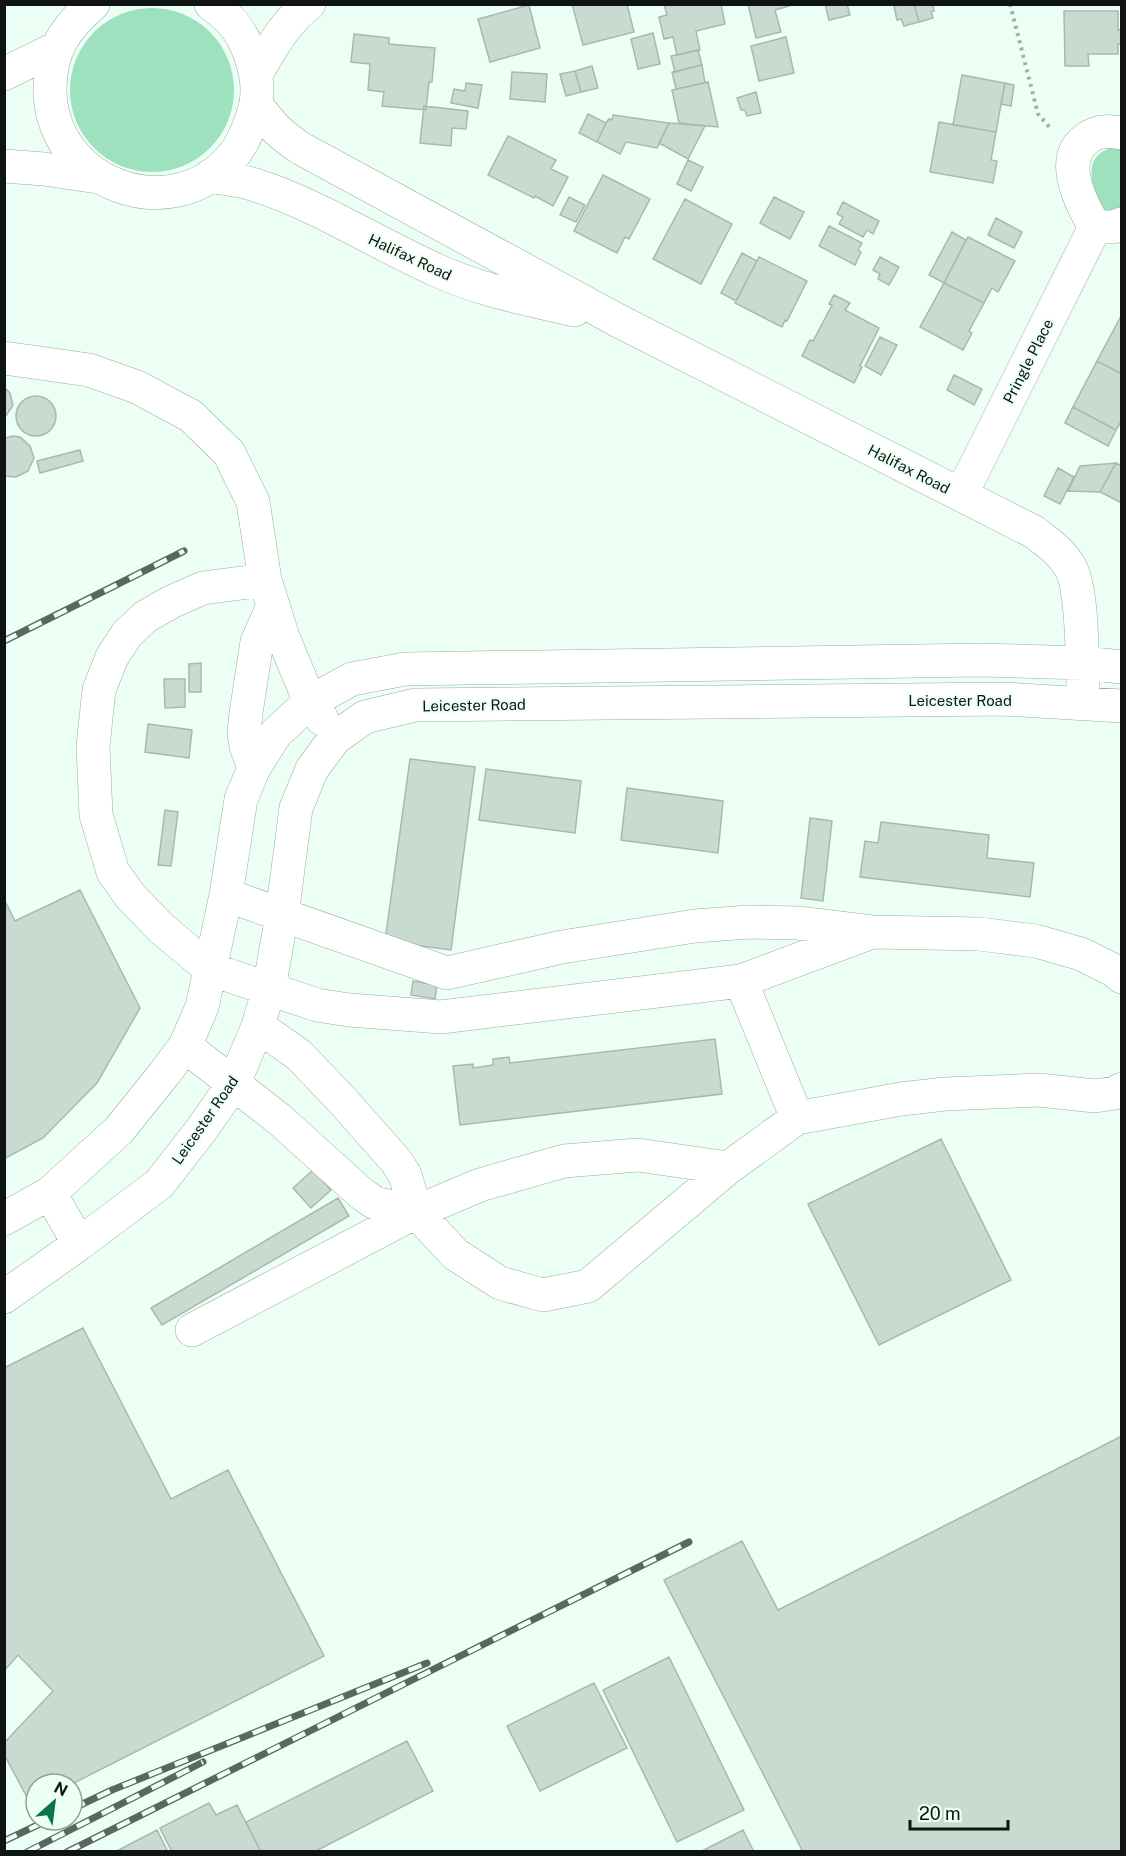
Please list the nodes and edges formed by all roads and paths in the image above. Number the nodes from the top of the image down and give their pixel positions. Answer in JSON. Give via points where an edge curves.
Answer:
{"nodes":[{"id":1,"x":211,"y":4,"type":"edge"},
{"id":2,"x":309,"y":4,"type":"edge"},
{"id":3,"x":1010,"y":4,"type":"edge"},
{"id":4,"x":83,"y":9,"type":"edge"},
{"id":5,"x":57,"y":48,"type":"junction"},
{"id":6,"x":4,"y":74,"type":"edge"},
{"id":7,"x":256,"y":89,"type":"junction"},
{"id":8,"x":1122,"y":133,"type":"edge"},
{"id":9,"x":1074,"y":158,"type":"junction"},
{"id":10,"x":4,"y":166,"type":"edge"},
{"id":11,"x":210,"y":176,"type":"junction"},
{"id":12,"x":98,"y":177,"type":"junction"},
{"id":13,"x":1108,"y":226,"type":"edge"},
{"id":14,"x":617,"y":320,"type":"junction"},
{"id":15,"x":4,"y":357,"type":"edge"},
{"id":16,"x":961,"y":495,"type":"junction"},
{"id":17,"x":269,"y":593,"type":"junction"},
{"id":18,"x":1083,"y":663,"type":"junction"},
{"id":19,"x":1122,"y":668,"type":"edge"},
{"id":20,"x":310,"y":702,"type":"junction"},
{"id":21,"x":1083,"y":703,"type":"junction"},
{"id":22,"x":1122,"y":706,"type":"edge"},
{"id":23,"x":335,"y":738,"type":"junction"},
{"id":24,"x":254,"y":768,"type":"junction"},
{"id":25,"x":226,"y":895,"type":"junction"},
{"id":26,"x":282,"y":915,"type":"junction"},
{"id":27,"x":872,"y":932,"type":"junction"},
{"id":28,"x":210,"y":969,"type":"junction"},
{"id":29,"x":1122,"y":977,"type":"edge"},
{"id":30,"x":741,"y":981,"type":"junction"},
{"id":31,"x":269,"y":989,"type":"junction"},
{"id":32,"x":258,"y":1026,"type":"junction"},
{"id":33,"x":185,"y":1046,"type":"junction"},
{"id":34,"x":234,"y":1083,"type":"junction"},
{"id":35,"x":1122,"y":1089,"type":"edge"},
{"id":36,"x":797,"y":1118,"type":"junction"},
{"id":37,"x":728,"y":1168,"type":"junction"},
{"id":38,"x":50,"y":1193,"type":"junction"},
{"id":39,"x":416,"y":1212,"type":"junction"},
{"id":40,"x":4,"y":1219,"type":"edge"},
{"id":41,"x":79,"y":1244,"type":"junction"},
{"id":42,"x":4,"y":1297,"type":"edge"},
{"id":43,"x":192,"y":1330,"type":"dead end"}],
"edges":[{"from":1,"to":7,"type":"street","name":"Halifax Road","via":[[229,19],[247,44]]},
{"from":2,"to":7,"type":"street","via":[[281,32]]},
{"from":3,"to":9,"type":"path","via":[[1038,114]]},
{"from":4,"to":5,"type":"street"},
{"from":5,"to":6,"type":"street"},
{"from":5,"to":12,"type":"street","via":[[50,76],[50,105],[59,134],[75,158]]},
{"from":7,"to":11,"type":"street","via":[[248,132],[232,157]]},
{"from":7,"to":14,"type":"street","name":"Halifax Road","via":[[271,126],[302,150]]},
{"from":8,"to":9,"type":"street","via":[[1108,130],[1095,134],[1081,142]]},
{"from":9,"to":13,"type":"street","name":"Pringle Place","via":[[1073,177],[1085,210]]},
{"from":10,"to":12,"type":"street"},
{"from":11,"to":12,"type":"street","via":[[183,188],[154,193],[125,189]]},
{"from":11,"to":14,"type":"street","name":"Halifax Road","via":[[283,195],[466,283]]},
{"from":13,"to":16,"type":"street","name":"Pringle Place"},
{"from":14,"to":16,"type":"street","name":"Halifax Road"},
{"from":15,"to":17,"type":"street","via":[[89,370],[137,387],[191,416],[229,453],[252,502]]},
{"from":16,"to":18,"type":"street","name":"Halifax Road","via":[[1034,532],[1057,549],[1072,568]]},
{"from":17,"to":20,"type":"street"},
{"from":17,"to":24,"type":"street","via":[[244,732]]},
{"from":17,"to":28,"type":"street","via":[[203,588],[171,602],[145,617],[127,634],[112,657],[99,690],[93,746],[96,815],[113,872],[130,897],[160,928]]},
{"from":18,"to":19,"type":"street"},
{"from":18,"to":20,"type":"street","via":[[980,660],[405,669],[352,679]]},
{"from":18,"to":21,"type":"street","name":"Halifax Road"},
{"from":20,"to":23,"type":"street"},
{"from":20,"to":24,"type":"street","via":[[276,734]]},
{"from":21,"to":22,"type":"street","name":"Leicester Road"},
{"from":21,"to":23,"type":"street","name":"Leicester Road","via":[[992,699],[415,705],[365,717]]},
{"from":23,"to":26,"type":"street","name":"Leicester Road","via":[[312,769],[296,808]]},
{"from":24,"to":25,"type":"street","via":[[241,799]]},
{"from":25,"to":26,"type":"street"},
{"from":25,"to":28,"type":"street"},
{"from":26,"to":27,"type":"street","via":[[447,972],[562,946],[695,926],[798,923]]},
{"from":26,"to":31,"type":"street","name":"Leicester Road"},
{"from":27,"to":29,"type":"street","via":[[979,934],[1036,942],[1081,954]]},
{"from":27,"to":30,"type":"street"},
{"from":28,"to":31,"type":"street"},
{"from":28,"to":33,"type":"street","via":[[202,1007]]},
{"from":30,"to":31,"type":"street","via":[[441,1017],[317,1005]]},
{"from":30,"to":36,"type":"street"},
{"from":31,"to":32,"type":"street","name":"Leicester Road"},
{"from":32,"to":34,"type":"street","name":"Leicester Road"},
{"from":32,"to":39,"type":"street","via":[[299,1055],[396,1161],[405,1175]]},
{"from":33,"to":34,"type":"street"},
{"from":33,"to":38,"type":"street","via":[[119,1130]]},
{"from":34,"to":39,"type":"street","via":[[375,1203]]},
{"from":34,"to":41,"type":"street","name":"Leicester Road","via":[[159,1184]]},
{"from":35,"to":36,"type":"street","via":[[1095,1096],[1039,1090],[945,1094]]},
{"from":36,"to":37,"type":"street"},
{"from":37,"to":39,"type":"street","via":[[638,1155],[564,1161],[480,1185]]},
{"from":37,"to":39,"type":"street","via":[[588,1286],[543,1295],[500,1283],[455,1254]]},
{"from":38,"to":40,"type":"street"},
{"from":38,"to":41,"type":"street"},
{"from":39,"to":43,"type":"street"},
{"from":41,"to":42,"type":"street","name":"Leicester Road"}]}
